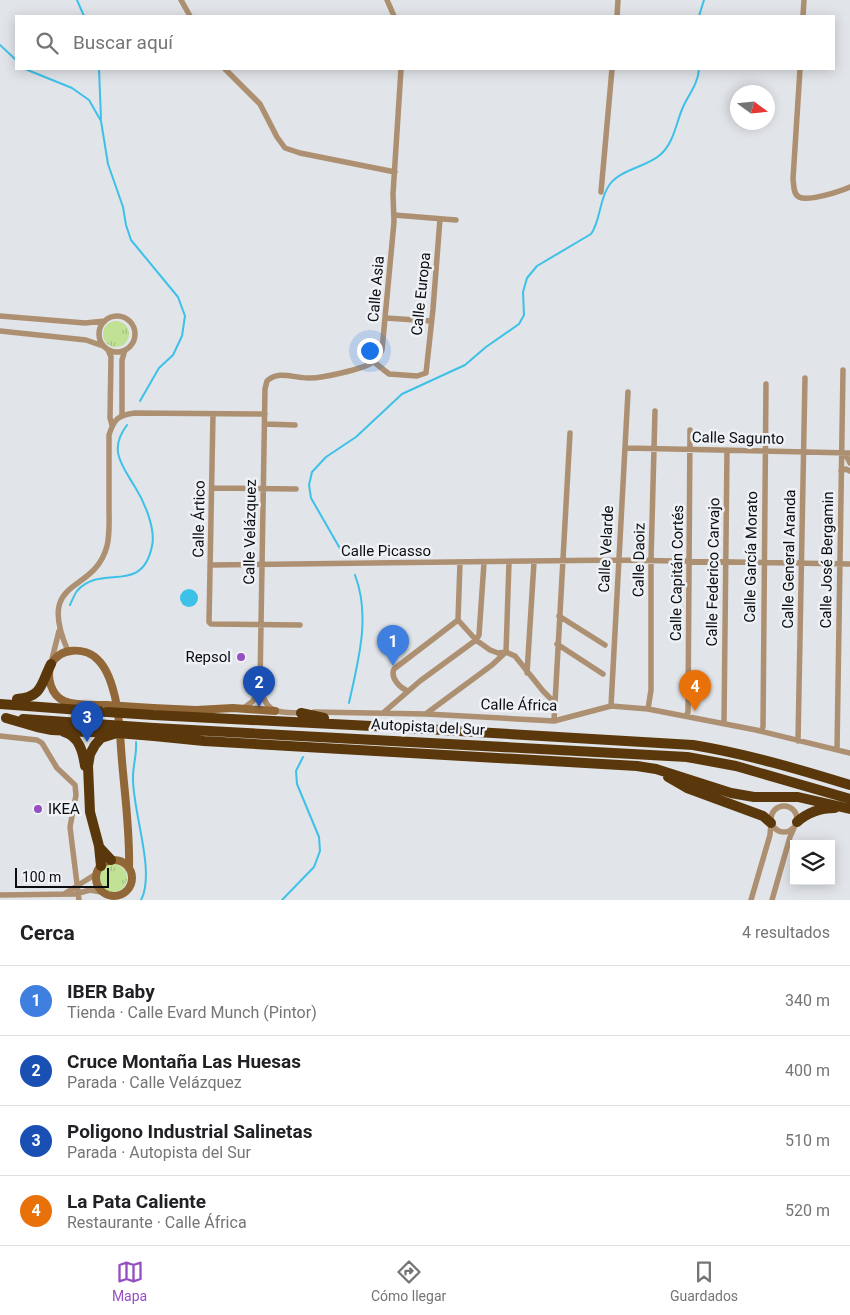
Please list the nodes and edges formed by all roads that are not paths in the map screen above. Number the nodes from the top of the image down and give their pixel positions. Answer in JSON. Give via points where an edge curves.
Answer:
{"nodes":[{"id":1,"x":181,"y":0,"type":"edge"},
{"id":2,"x":387,"y":0,"type":"edge"},
{"id":3,"x":618,"y":0,"type":"edge"},
{"id":4,"x":804,"y":0,"type":"edge"},
{"id":5,"x":189,"y":15,"type":"edge"},
{"id":6,"x":394,"y":15,"type":"edge"},
{"id":7,"x":617,"y":15,"type":"edge"},
{"id":8,"x":803,"y":15,"type":"edge"},
{"id":9,"x":226,"y":70,"type":"edge"},
{"id":10,"x":401,"y":70,"type":"edge"},
{"id":11,"x":612,"y":70,"type":"edge"},
{"id":12,"x":800,"y":70,"type":"edge"},
{"id":13,"x":395,"y":172,"type":"junction"},
{"id":14,"x":850,"y":187,"type":"edge"},
{"id":15,"x":601,"y":192,"type":"dead end"},
{"id":16,"x":394,"y":216,"type":"junction"},
{"id":17,"x":440,"y":219,"type":"junction"},
{"id":18,"x":456,"y":220,"type":"dead end"},
{"id":19,"x":0,"y":316,"type":"edge"},
{"id":20,"x":386,"y":318,"type":"junction"},
{"id":21,"x":104,"y":321,"type":"junction"},
{"id":22,"x":431,"y":321,"type":"junction"},
{"id":23,"x":85,"y":324,"type":"junction"},
{"id":24,"x":0,"y":331,"type":"edge"},
{"id":25,"x":99,"y":333,"type":"junction"},
{"id":26,"x":86,"y":340,"type":"junction"},
{"id":27,"x":106,"y":348,"type":"junction"},
{"id":28,"x":125,"y":350,"type":"junction"},
{"id":29,"x":374,"y":362,"type":"junction"},
{"id":30,"x":843,"y":370,"type":"dead end"},
{"id":31,"x":805,"y":378,"type":"dead end"},
{"id":32,"x":766,"y":384,"type":"dead end"},
{"id":33,"x":628,"y":392,"type":"dead end"},
{"id":34,"x":655,"y":411,"type":"dead end"},
{"id":35,"x":211,"y":414,"type":"junction"},
{"id":36,"x":265,"y":414,"type":"junction"},
{"id":37,"x":122,"y":415,"type":"junction"},
{"id":38,"x":265,"y":424,"type":"junction"},
{"id":39,"x":112,"y":425,"type":"junction"},
{"id":40,"x":296,"y":425,"type":"dead end"},
{"id":41,"x":690,"y":430,"type":"dead end"},
{"id":42,"x":570,"y":433,"type":"dead end"},
{"id":43,"x":625,"y":448,"type":"junction"},
{"id":44,"x":654,"y":449,"type":"junction"},
{"id":45,"x":690,"y":450,"type":"junction"},
{"id":46,"x":727,"y":450,"type":"junction"},
{"id":47,"x":765,"y":451,"type":"junction"},
{"id":48,"x":804,"y":451,"type":"junction"},
{"id":49,"x":841,"y":453,"type":"junction"},
{"id":50,"x":850,"y":453,"type":"edge"},
{"id":51,"x":850,"y":463,"type":"edge"},
{"id":52,"x":841,"y":471,"type":"junction"},
{"id":53,"x":850,"y":471,"type":"edge"},
{"id":54,"x":212,"y":488,"type":"junction"},
{"id":55,"x":264,"y":489,"type":"junction"},
{"id":56,"x":296,"y":489,"type":"dead end"},
{"id":57,"x":618,"y":560,"type":"junction"},
{"id":58,"x":651,"y":560,"type":"junction"},
{"id":59,"x":562,"y":561,"type":"junction"},
{"id":60,"x":690,"y":561,"type":"junction"},
{"id":61,"x":509,"y":562,"type":"junction"},
{"id":62,"x":534,"y":562,"type":"junction"},
{"id":63,"x":726,"y":562,"type":"junction"},
{"id":64,"x":763,"y":562,"type":"junction"},
{"id":65,"x":460,"y":563,"type":"junction"},
{"id":66,"x":484,"y":563,"type":"junction"},
{"id":67,"x":801,"y":563,"type":"junction"},
{"id":68,"x":839,"y":564,"type":"junction"},
{"id":69,"x":850,"y":564,"type":"edge"},
{"id":70,"x":210,"y":565,"type":"junction"},
{"id":71,"x":262,"y":565,"type":"junction"},
{"id":72,"x":559,"y":616,"type":"junction"},
{"id":73,"x":458,"y":620,"type":"junction"},
{"id":74,"x":262,"y":625,"type":"junction"},
{"id":75,"x":300,"y":625,"type":"dead end"},
{"id":76,"x":59,"y":631,"type":"junction"},
{"id":77,"x":476,"y":640,"type":"junction"},
{"id":78,"x":557,"y":644,"type":"junction"},
{"id":79,"x":605,"y":645,"type":"dead end"},
{"id":80,"x":68,"y":651,"type":"junction"},
{"id":81,"x":506,"y":652,"type":"junction"},
{"id":82,"x":51,"y":664,"type":"junction"},
{"id":83,"x":528,"y":673,"type":"junction"},
{"id":84,"x":603,"y":674,"type":"dead end"},
{"id":85,"x":260,"y":684,"type":"junction"},
{"id":86,"x":399,"y":686,"type":"junction"},
{"id":87,"x":408,"y":691,"type":"junction"},
{"id":88,"x":0,"y":697,"type":"edge"},
{"id":89,"x":18,"y":699,"type":"junction"},
{"id":90,"x":397,"y":700,"type":"junction"},
{"id":91,"x":554,"y":702,"type":"junction"},
{"id":92,"x":0,"y":704,"type":"edge"},
{"id":93,"x":72,"y":704,"type":"junction"},
{"id":94,"x":610,"y":706,"type":"junction"},
{"id":95,"x":107,"y":709,"type":"junction"},
{"id":96,"x":243,"y":709,"type":"junction"},
{"id":97,"x":648,"y":709,"type":"junction"},
{"id":98,"x":196,"y":710,"type":"junction"},
{"id":99,"x":153,"y":711,"type":"junction"},
{"id":100,"x":275,"y":711,"type":"junction"},
{"id":101,"x":301,"y":713,"type":"junction"},
{"id":102,"x":383,"y":713,"type":"junction"},
{"id":103,"x":426,"y":714,"type":"junction"},
{"id":104,"x":686,"y":716,"type":"junction"},
{"id":105,"x":3,"y":717,"type":"edge"},
{"id":106,"x":324,"y":718,"type":"junction"},
{"id":107,"x":554,"y":721,"type":"junction"},
{"id":108,"x":724,"y":723,"type":"junction"},
{"id":109,"x":391,"y":727,"type":"junction"},
{"id":110,"x":52,"y":730,"type":"junction"},
{"id":111,"x":113,"y":730,"type":"junction"},
{"id":112,"x":761,"y":731,"type":"junction"},
{"id":113,"x":154,"y":732,"type":"junction"},
{"id":114,"x":0,"y":736,"type":"edge"},
{"id":115,"x":798,"y":741,"type":"junction"},
{"id":116,"x":837,"y":750,"type":"junction"},
{"id":117,"x":850,"y":753,"type":"edge"},
{"id":118,"x":637,"y":766,"type":"junction"},
{"id":119,"x":87,"y":777,"type":"junction"},
{"id":120,"x":850,"y":784,"type":"edge"},
{"id":121,"x":850,"y":799,"type":"edge"},
{"id":122,"x":850,"y":809,"type":"edge"},
{"id":123,"x":771,"y":823,"type":"junction"},
{"id":124,"x":796,"y":825,"type":"junction"},
{"id":125,"x":129,"y":841,"type":"junction"},
{"id":126,"x":99,"y":846,"type":"junction"},
{"id":127,"x":114,"y":860,"type":"junction"},
{"id":128,"x":129,"y":868,"type":"junction"},
{"id":129,"x":98,"y":870,"type":"junction"},
{"id":130,"x":77,"y":886,"type":"junction"},
{"id":131,"x":64,"y":895,"type":"junction"},
{"id":132,"x":104,"y":895,"type":"edge"},
{"id":133,"x":0,"y":896,"type":"edge"},
{"id":134,"x":79,"y":897,"type":"edge"},
{"id":135,"x":117,"y":898,"type":"edge"},
{"id":136,"x":72,"y":900,"type":"edge"},
{"id":137,"x":751,"y":900,"type":"edge"},
{"id":138,"x":772,"y":900,"type":"edge"}],
"edges":[{"from":1,"to":5,"type":"street"},
{"from":2,"to":6,"type":"street"},
{"from":3,"to":7,"type":"street"},
{"from":4,"to":8,"type":"street"},
{"from":9,"to":13,"type":"street","via":[[260,104],[285,148]]},
{"from":10,"to":13,"type":"street","name":"Calle Asia"},
{"from":11,"to":15,"type":"street"},
{"from":12,"to":14,"type":"street","via":[[793,179],[795,194],[806,198]]},
{"from":13,"to":16,"type":"street","name":"Calle Asia"},
{"from":16,"to":17,"type":"street"},
{"from":16,"to":20,"type":"street","name":"Calle Asia"},
{"from":17,"to":18,"type":"street"},
{"from":17,"to":22,"type":"street","name":"Calle Europa"},
{"from":19,"to":23,"type":"street"},
{"from":20,"to":22,"type":"street"},
{"from":20,"to":29,"type":"street","name":"Calle Asia","via":[[382,350]]},
{"from":21,"to":23,"type":"street"},
{"from":21,"to":25,"type":"street"},
{"from":21,"to":28,"type":"street","via":[[120,316],[134,328],[134,341]]},
{"from":22,"to":29,"type":"street","name":"Calle Europa","via":[[426,373],[417,376],[389,374]]},
{"from":23,"to":25,"type":"street"},
{"from":24,"to":26,"type":"street"},
{"from":25,"to":26,"type":"street"},
{"from":25,"to":27,"type":"street"},
{"from":26,"to":27,"type":"street"},
{"from":27,"to":28,"type":"street","via":[[120,352]]},
{"from":27,"to":39,"type":"street","via":[[111,356]]},
{"from":28,"to":37,"type":"street","via":[[122,360]]},
{"from":29,"to":36,"type":"street","name":"Calle Velázquez","via":[[318,378],[276,375],[267,381]]},
{"from":30,"to":49,"type":"street","name":"Calle José Bergamin"},
{"from":31,"to":48,"type":"street","name":"Calle General Aranda"},
{"from":32,"to":47,"type":"street","name":"Calle García Morato"},
{"from":33,"to":43,"type":"street","name":"Calle Velarde"},
{"from":34,"to":44,"type":"street","name":"Calle Daoiz"},
{"from":35,"to":36,"type":"street"},
{"from":35,"to":37,"type":"street"},
{"from":35,"to":54,"type":"street","name":"Calle Ártico"},
{"from":36,"to":38,"type":"street","name":"Calle Velázquez"},
{"from":37,"to":39,"type":"street"},
{"from":38,"to":40,"type":"street"},
{"from":38,"to":55,"type":"street","name":"Calle Velázquez"},
{"from":39,"to":76,"type":"street","via":[[109,435],[108,545],[100,562],[60,600]]},
{"from":41,"to":45,"type":"street","name":"Calle Capitán Cortés"},
{"from":42,"to":59,"type":"street"},
{"from":43,"to":44,"type":"street","name":"Calle Sagunto"},
{"from":43,"to":57,"type":"street","name":"Calle Velarde"},
{"from":44,"to":45,"type":"street","name":"Calle Sagunto"},
{"from":44,"to":58,"type":"street","name":"Calle Daoiz"},
{"from":45,"to":46,"type":"street","name":"Calle Sagunto"},
{"from":45,"to":60,"type":"street","name":"Calle Capitán Cortés"},
{"from":46,"to":47,"type":"street","name":"Calle Sagunto"},
{"from":46,"to":63,"type":"street","name":"Calle Federico Carvajo"},
{"from":47,"to":48,"type":"street","name":"Calle Sagunto"},
{"from":47,"to":64,"type":"street","name":"Calle García Morato"},
{"from":48,"to":49,"type":"street","name":"Calle Sagunto"},
{"from":48,"to":67,"type":"street","name":"Calle General Aranda"},
{"from":49,"to":50,"type":"street","name":"Calle Sagunto"},
{"from":49,"to":51,"type":"street","via":[[848,457]]},
{"from":49,"to":52,"type":"street","name":"Calle José Bergamin"},
{"from":52,"to":53,"type":"street"},
{"from":52,"to":68,"type":"street","name":"Calle José Bergamin"},
{"from":54,"to":55,"type":"street"},
{"from":54,"to":70,"type":"street","name":"Calle Ártico"},
{"from":55,"to":56,"type":"street"},
{"from":55,"to":71,"type":"street","name":"Calle Velázquez"},
{"from":57,"to":58,"type":"street","name":"Calle Picasso"},
{"from":57,"to":59,"type":"street","name":"Calle Picasso"},
{"from":57,"to":94,"type":"street","name":"Calle Velarde"},
{"from":58,"to":60,"type":"street","name":"Calle Picasso"},
{"from":58,"to":97,"type":"street","name":"Calle Daoiz","via":[[651,690]]},
{"from":59,"to":62,"type":"street","name":"Calle Picasso"},
{"from":59,"to":72,"type":"street"},
{"from":60,"to":63,"type":"street","name":"Calle Picasso"},
{"from":60,"to":104,"type":"street","name":"Calle Capitán Cortés"},
{"from":61,"to":62,"type":"street","name":"Calle Picasso"},
{"from":61,"to":66,"type":"street","name":"Calle Picasso"},
{"from":61,"to":81,"type":"street"},
{"from":62,"to":83,"type":"street"},
{"from":63,"to":64,"type":"street","name":"Calle Picasso"},
{"from":63,"to":108,"type":"street","name":"Calle Federico Carvajo"},
{"from":64,"to":67,"type":"street","name":"Calle Picasso"},
{"from":64,"to":112,"type":"street","name":"Calle García Morato"},
{"from":65,"to":66,"type":"street","name":"Calle Picasso"},
{"from":65,"to":71,"type":"street","name":"Calle Picasso"},
{"from":65,"to":73,"type":"street"},
{"from":66,"to":77,"type":"street"},
{"from":67,"to":68,"type":"street","name":"Calle Picasso"},
{"from":67,"to":115,"type":"street","name":"Calle General Aranda"},
{"from":68,"to":69,"type":"street","name":"Calle Picasso"},
{"from":68,"to":116,"type":"street","name":"Calle José Bergamin"},
{"from":70,"to":71,"type":"street","name":"Calle Picasso"},
{"from":70,"to":74,"type":"street","name":"Calle Ártico","via":[[209,622]]},
{"from":71,"to":74,"type":"street","name":"Calle Velázquez"},
{"from":72,"to":78,"type":"street"},
{"from":72,"to":79,"type":"street"},
{"from":73,"to":77,"type":"street"},
{"from":73,"to":86,"type":"street","via":[[394,669],[393,677]]},
{"from":74,"to":75,"type":"street"},
{"from":74,"to":85,"type":"street","name":"Calle Velázquez"},
{"from":76,"to":80,"type":"street"},
{"from":76,"to":82,"type":"street"},
{"from":77,"to":81,"type":"street","via":[[490,650]]},
{"from":77,"to":87,"type":"street"},
{"from":78,"to":84,"type":"street"},
{"from":78,"to":91,"type":"street"},
{"from":80,"to":82,"type":"street"},
{"from":80,"to":125,"type":"street","via":[[76,650],[96,658],[115,694]]},
{"from":81,"to":83,"type":"street","via":[[515,656]]},
{"from":81,"to":103,"type":"street"},
{"from":82,"to":89,"type":"highway","via":[[39,691]]},
{"from":82,"to":93,"type":"street","via":[[51,688]]},
{"from":83,"to":91,"type":"street"},
{"from":85,"to":96,"type":"street","name":"Calle Velázquez","via":[[253,701]]},
{"from":85,"to":100,"type":"street","name":"Calle Velázquez","via":[[262,698]]},
{"from":86,"to":87,"type":"street"},
{"from":86,"to":90,"type":"street"},
{"from":87,"to":90,"type":"street"},
{"from":88,"to":89,"type":"highway"},
{"from":89,"to":93,"type":"highway"},
{"from":90,"to":102,"type":"street"},
{"from":91,"to":107,"type":"street"},
{"from":92,"to":95,"type":"highway","name":"Autopista del Sur"},
{"from":93,"to":95,"type":"street"},
{"from":94,"to":97,"type":"street","name":"Calle África"},
{"from":94,"to":107,"type":"street","name":"Calle África"},
{"from":95,"to":99,"type":"highway","name":"Autopista del Sur","bridge":true},
{"from":96,"to":98,"type":"street"},
{"from":96,"to":100,"type":"street"},
{"from":97,"to":104,"type":"street","name":"Calle África"},
{"from":98,"to":99,"type":"street"},
{"from":98,"to":106,"type":"highway"},
{"from":99,"to":109,"type":"highway","name":"Autopista del Sur"},
{"from":100,"to":101,"type":"street","name":"Calle África"},
{"from":101,"to":102,"type":"street","name":"Calle África"},
{"from":101,"to":106,"type":"highway"},
{"from":102,"to":103,"type":"street","name":"Calle África"},
{"from":103,"to":107,"type":"street","name":"Calle África"},
{"from":104,"to":108,"type":"street","name":"Calle África"},
{"from":105,"to":110,"type":"highway"},
{"from":105,"to":111,"type":"highway","name":"Autopista del Sur"},
{"from":106,"to":109,"type":"highway"},
{"from":108,"to":112,"type":"street","name":"Calle África"},
{"from":109,"to":120,"type":"highway","name":"Autopista del Sur","via":[[693,745],[777,762]]},
{"from":110,"to":111,"type":"highway"},
{"from":110,"to":119,"type":"highway","via":[[77,740]]},
{"from":111,"to":113,"type":"highway","name":"Autopista del Sur","bridge":true},
{"from":111,"to":119,"type":"highway","via":[[94,745]]},
{"from":112,"to":115,"type":"street","name":"Calle África"},
{"from":113,"to":118,"type":"highway","via":[[204,741]]},
{"from":113,"to":121,"type":"highway","name":"Autopista del Sur","via":[[687,757],[736,766]]},
{"from":114,"to":130,"type":"street","via":[[42,742],[57,768],[75,785],[70,828]]},
{"from":115,"to":116,"type":"street","name":"Calle África"},
{"from":116,"to":117,"type":"street","name":"Calle África"},
{"from":118,"to":122,"type":"highway","via":[[732,793],[754,797],[798,797]]},
{"from":118,"to":123,"type":"highway","via":[[763,816]]},
{"from":119,"to":126,"type":"highway","via":[[90,812]]},
{"from":122,"to":124,"type":"highway","via":[[816,810],[805,815]]},
{"from":123,"to":124,"type":"street","via":[[779,832],[787,832]]},
{"from":123,"to":124,"type":"street","via":[[772,814],[782,806],[794,810]]},
{"from":123,"to":137,"type":"street"},
{"from":124,"to":138,"type":"street"},
{"from":125,"to":127,"type":"street","via":[[126,851]]},
{"from":125,"to":128,"type":"street"},
{"from":126,"to":127,"type":"highway"},
{"from":126,"to":129,"type":"highway"},
{"from":127,"to":128,"type":"street"},
{"from":127,"to":129,"type":"street"},
{"from":128,"to":135,"type":"street","via":[[131,885]]},
{"from":129,"to":130,"type":"street"},
{"from":129,"to":132,"type":"street","via":[[96,884]]},
{"from":130,"to":131,"type":"street"},
{"from":130,"to":134,"type":"street"},
{"from":131,"to":133,"type":"street"},
{"from":131,"to":134,"type":"street"},
{"from":131,"to":136,"type":"street"},
{"from":132,"to":134,"type":"street","via":[[90,890]]},
{"from":132,"to":135,"type":"street"}]}
